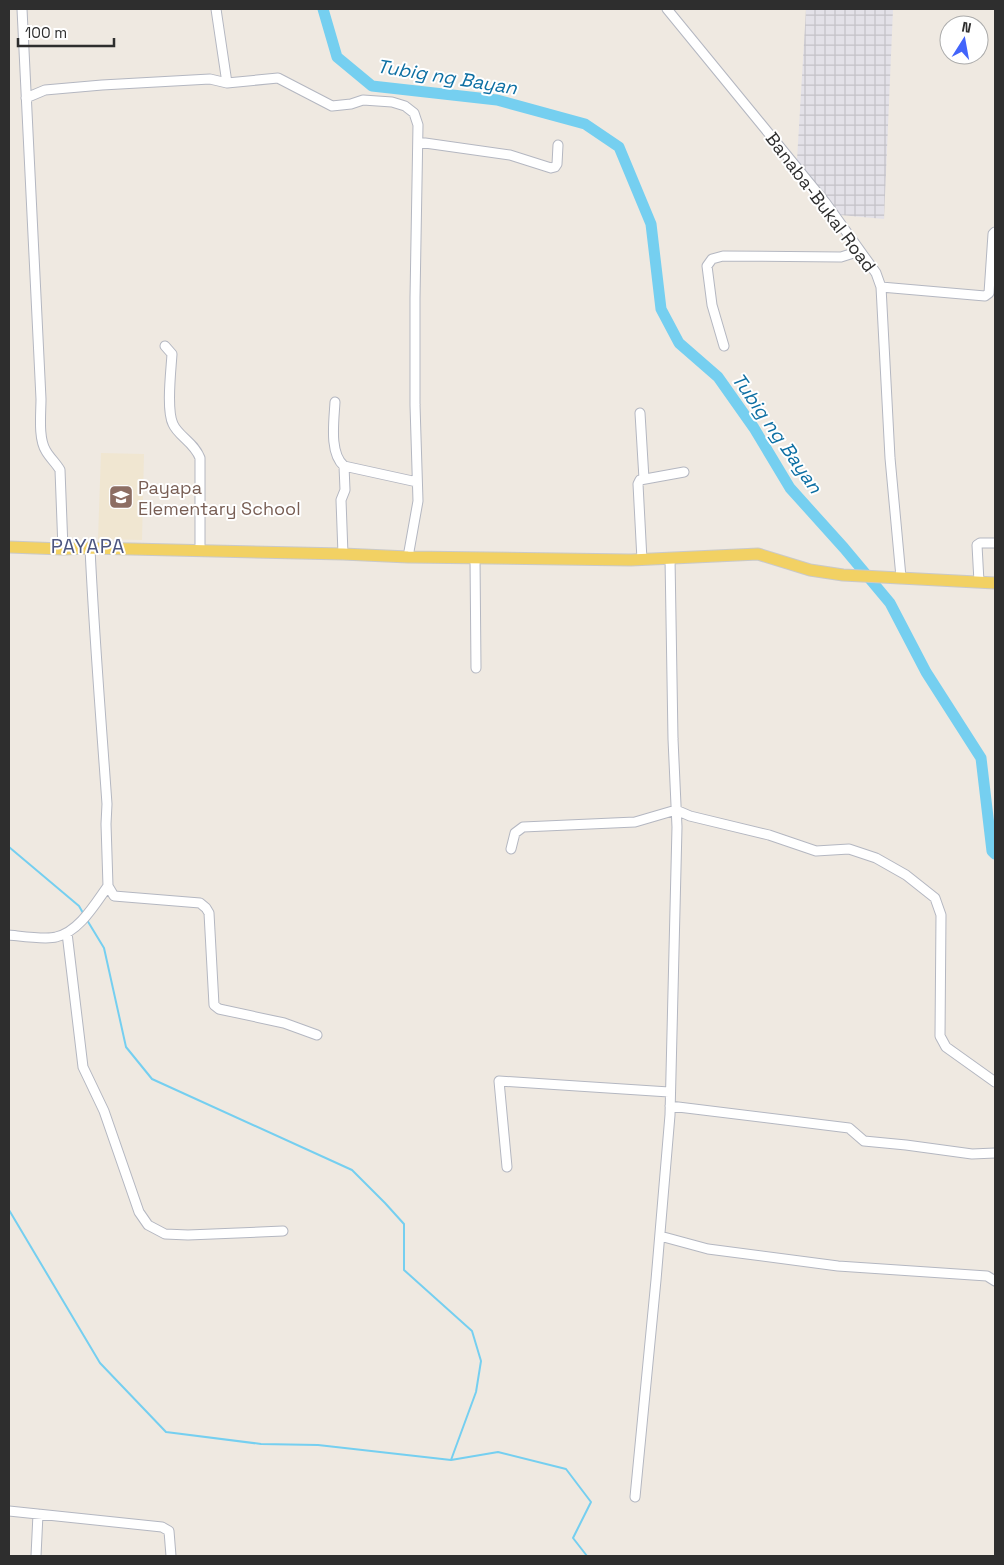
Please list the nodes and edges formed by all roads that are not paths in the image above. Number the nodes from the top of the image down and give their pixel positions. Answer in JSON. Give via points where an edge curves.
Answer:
{"nodes":[{"id":1,"x":22,"y":9,"type":"edge"},
{"id":2,"x":216,"y":9,"type":"edge"},
{"id":3,"x":667,"y":9,"type":"edge"},
{"id":4,"x":227,"y":83,"type":"junction"},
{"id":5,"x":26,"y":98,"type":"junction"},
{"id":6,"x":418,"y":142,"type":"junction"},
{"id":7,"x":558,"y":145,"type":"dead end"},
{"id":8,"x":995,"y":232,"type":"edge"},
{"id":9,"x":860,"y":251,"type":"junction"},
{"id":10,"x":881,"y":287,"type":"junction"},
{"id":11,"x":165,"y":346,"type":"dead end"},
{"id":12,"x":724,"y":346,"type":"dead end"},
{"id":13,"x":334,"y":402,"type":"dead end"},
{"id":14,"x":640,"y":413,"type":"dead end"},
{"id":15,"x":344,"y":466,"type":"junction"},
{"id":16,"x":684,"y":472,"type":"dead end"},
{"id":17,"x":644,"y":479,"type":"junction"},
{"id":18,"x":417,"y":482,"type":"junction"},
{"id":19,"x":995,"y":544,"type":"edge"},
{"id":20,"x":9,"y":547,"type":"edge"},
{"id":21,"x":90,"y":548,"type":"junction"},
{"id":22,"x":62,"y":549,"type":"junction"},
{"id":23,"x":200,"y":551,"type":"junction"},
{"id":24,"x":343,"y":554,"type":"junction"},
{"id":25,"x":408,"y":557,"type":"junction"},
{"id":26,"x":475,"y":558,"type":"junction"},
{"id":27,"x":670,"y":558,"type":"junction"},
{"id":28,"x":642,"y":560,"type":"junction"},
{"id":29,"x":901,"y":577,"type":"junction"},
{"id":30,"x":979,"y":582,"type":"junction"},
{"id":31,"x":995,"y":583,"type":"edge"},
{"id":32,"x":476,"y":668,"type":"dead end"},
{"id":33,"x":676,"y":810,"type":"junction"},
{"id":34,"x":510,"y":849,"type":"dead end"},
{"id":35,"x":108,"y":886,"type":"junction"},
{"id":36,"x":67,"y":933,"type":"junction"},
{"id":37,"x":9,"y":935,"type":"edge"},
{"id":38,"x":318,"y":1035,"type":"dead end"},
{"id":39,"x":995,"y":1082,"type":"edge"},
{"id":40,"x":669,"y":1092,"type":"junction"},
{"id":41,"x":670,"y":1106,"type":"junction"},
{"id":42,"x":995,"y":1153,"type":"edge"},
{"id":43,"x":507,"y":1167,"type":"dead end"},
{"id":44,"x":283,"y":1230,"type":"dead end"},
{"id":45,"x":660,"y":1236,"type":"junction"},
{"id":46,"x":995,"y":1281,"type":"edge"},
{"id":47,"x":635,"y":1497,"type":"dead end"},
{"id":48,"x":9,"y":1511,"type":"edge"},
{"id":49,"x":38,"y":1514,"type":"junction"},
{"id":50,"x":36,"y":1556,"type":"edge"},
{"id":51,"x":171,"y":1556,"type":"edge"}],
"edges":[{"from":1,"to":5,"type":"street"},
{"from":2,"to":4,"type":"street"},
{"from":3,"to":9,"type":"street","name":"Banaba-Bukal Road","via":[[825,202]]},
{"from":4,"to":5,"type":"street","via":[[210,79],[102,85],[45,90]]},
{"from":4,"to":6,"type":"street","via":[[278,78],[332,106],[362,100],[405,106],[414,113]]},
{"from":5,"to":22,"type":"street","via":[[41,435],[45,450],[60,470]]},
{"from":6,"to":7,"type":"street","via":[[510,155],[551,168],[557,164]]},
{"from":6,"to":18,"type":"street","via":[[415,298]]},
{"from":8,"to":10,"type":"street","via":[[990,293],[985,296]]},
{"from":9,"to":10,"type":"street","name":"Banaba-Bukal Road","via":[[876,273]]},
{"from":9,"to":12,"type":"street","via":[[841,256],[723,256],[712,259],[707,266],[712,305]]},
{"from":10,"to":29,"type":"street","name":"Banaba-Bukal Road","via":[[890,458]]},
{"from":11,"to":23,"type":"street","via":[[172,354],[169,414],[173,426],[197,450],[200,458]]},
{"from":13,"to":15,"type":"street","via":[[334,449],[338,461]]},
{"from":14,"to":17,"type":"street"},
{"from":15,"to":18,"type":"street"},
{"from":15,"to":24,"type":"street","via":[[345,490],[341,500]]},
{"from":16,"to":17,"type":"street"},
{"from":17,"to":28,"type":"street","via":[[638,484]]},
{"from":18,"to":25,"type":"street","via":[[418,501]]},
{"from":19,"to":30,"type":"street","via":[[977,545]]},
{"from":20,"to":22,"type":"main road"},
{"from":21,"to":22,"type":"main road"},
{"from":21,"to":23,"type":"main road"},
{"from":21,"to":35,"type":"street","via":[[107,804]]},
{"from":23,"to":24,"type":"main road"},
{"from":24,"to":25,"type":"main road"},
{"from":25,"to":26,"type":"main road"},
{"from":26,"to":28,"type":"main road"},
{"from":26,"to":32,"type":"street"},
{"from":27,"to":28,"type":"main road"},
{"from":27,"to":29,"type":"main road","via":[[758,554],[810,570]]},
{"from":27,"to":33,"type":"street"},
{"from":29,"to":30,"type":"main road"},
{"from":30,"to":31,"type":"main road"},
{"from":33,"to":34,"type":"street","via":[[635,822],[523,827],[515,833]]},
{"from":33,"to":39,"type":"street","via":[[816,851],[849,849],[876,858],[906,875],[935,898],[940,916],[940,1036],[946,1047]]},
{"from":33,"to":40,"type":"street"},
{"from":35,"to":36,"type":"street"},
{"from":35,"to":38,"type":"street","via":[[114,896],[200,903],[209,913],[214,1005]]},
{"from":36,"to":37,"type":"street","via":[[54,938]]},
{"from":36,"to":44,"type":"street","via":[[83,1067],[104,1112],[139,1212],[148,1224],[165,1234]]},
{"from":40,"to":41,"type":"street"},
{"from":40,"to":43,"type":"street","via":[[499,1081]]},
{"from":41,"to":42,"type":"street","via":[[849,1128],[864,1141],[972,1154]]},
{"from":41,"to":45,"type":"street"},
{"from":45,"to":46,"type":"street","via":[[708,1250],[838,1266],[987,1276]]},
{"from":45,"to":47,"type":"street"},
{"from":48,"to":49,"type":"street"},
{"from":49,"to":50,"type":"street"},
{"from":49,"to":51,"type":"street","via":[[162,1527],[169,1531]]}]}
